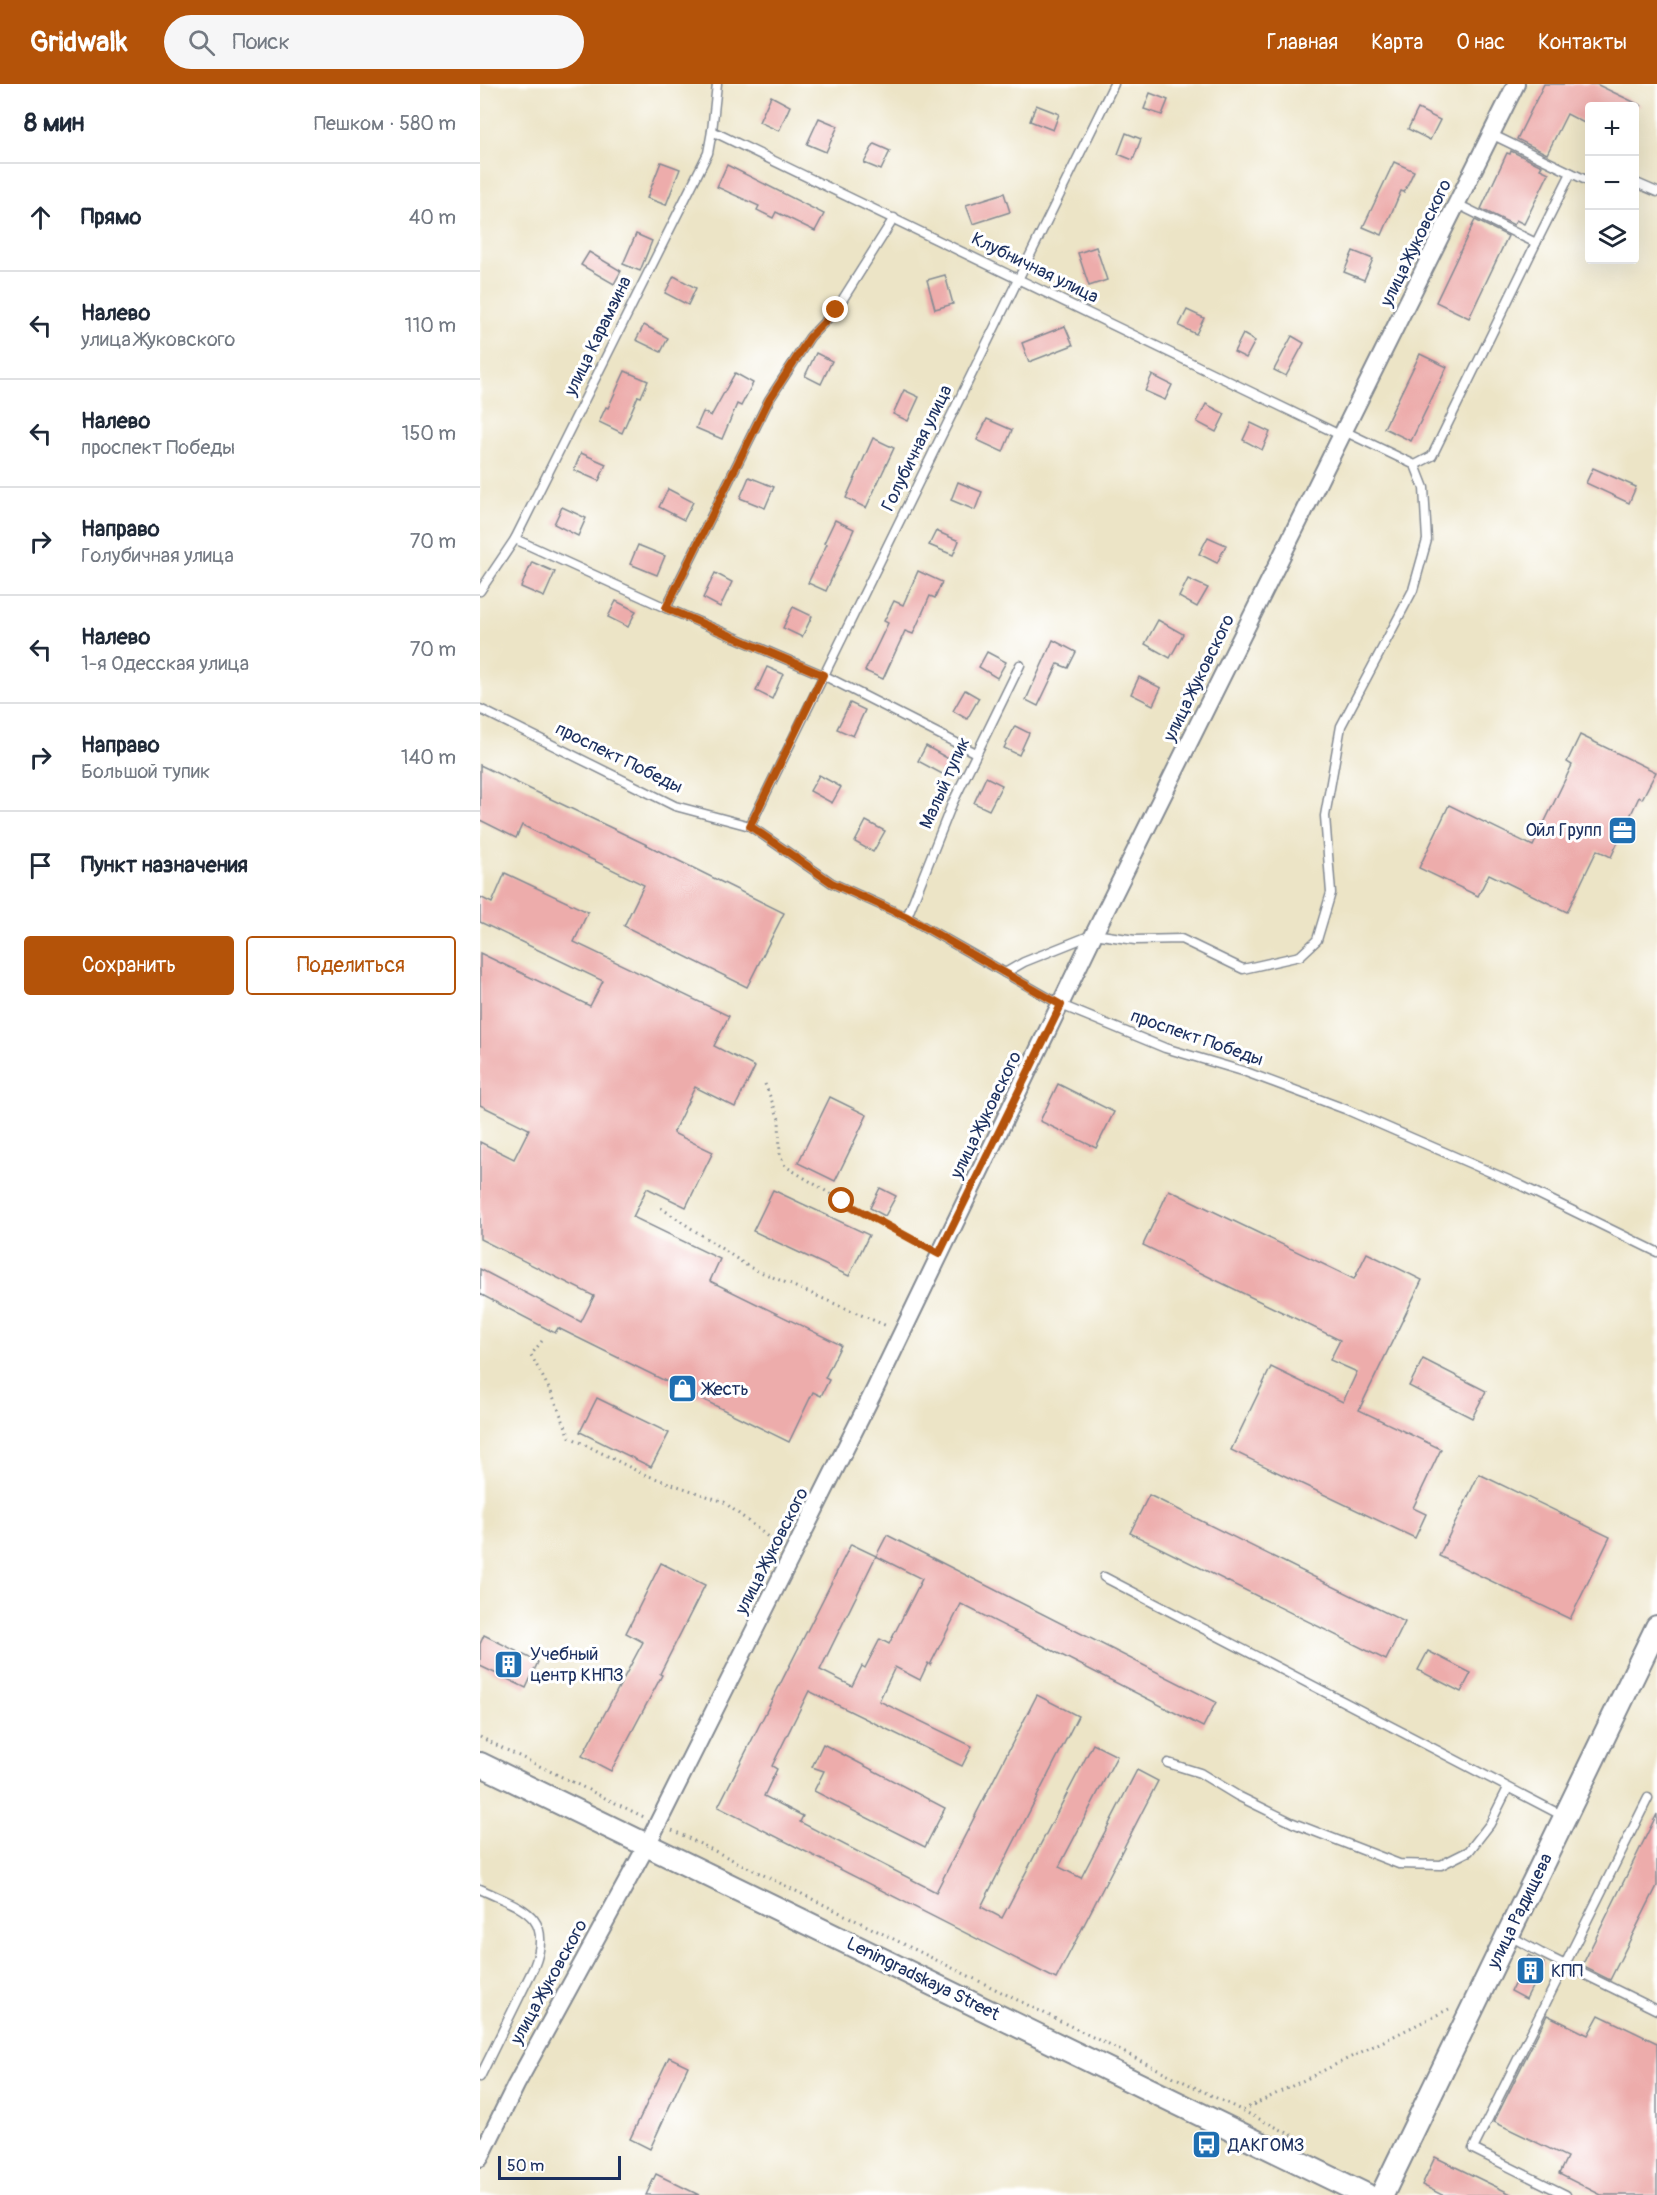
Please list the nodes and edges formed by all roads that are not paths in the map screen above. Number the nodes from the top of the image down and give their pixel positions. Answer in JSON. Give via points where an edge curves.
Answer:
{"nodes":[{"id":1,"x":717,"y":84,"type":"edge"},
{"id":2,"x":1114,"y":84,"type":"edge"},
{"id":3,"x":1516,"y":84,"type":"edge"},
{"id":4,"x":712,"y":131,"type":"junction"},
{"id":5,"x":1491,"y":134,"type":"junction"},
{"id":6,"x":1570,"y":173,"type":"junction"},
{"id":7,"x":1585,"y":180,"type":"edge"},
{"id":8,"x":1639,"y":184,"type":"edge"},
{"id":9,"x":1657,"y":192,"type":"edge"},
{"id":10,"x":1457,"y":204,"type":"junction"},
{"id":11,"x":894,"y":218,"type":"junction"},
{"id":12,"x":1536,"y":243,"type":"junction"},
{"id":13,"x":1019,"y":279,"type":"junction"},
{"id":14,"x":1343,"y":434,"type":"junction"},
{"id":15,"x":1415,"y":465,"type":"junction"},
{"id":16,"x":515,"y":539,"type":"junction"},
{"id":17,"x":480,"y":591,"type":"edge"},
{"id":18,"x":666,"y":608,"type":"junction"},
{"id":19,"x":1020,"y":665,"type":"dead end"},
{"id":20,"x":823,"y":675,"type":"junction"},
{"id":21,"x":480,"y":709,"type":"edge"},
{"id":22,"x":976,"y":753,"type":"junction"},
{"id":23,"x":750,"y":826,"type":"junction"},
{"id":24,"x":907,"y":917,"type":"junction"},
{"id":25,"x":1094,"y":934,"type":"junction"},
{"id":26,"x":1005,"y":973,"type":"junction"},
{"id":27,"x":1061,"y":1005,"type":"junction"},
{"id":28,"x":1657,"y":1252,"type":"edge"},
{"id":29,"x":1104,"y":1577,"type":"dead end"},
{"id":30,"x":1657,"y":1627,"type":"edge"},
{"id":31,"x":1168,"y":1763,"type":"dead end"},
{"id":32,"x":480,"y":1764,"type":"edge"},
{"id":33,"x":1508,"y":1788,"type":"junction"},
{"id":34,"x":1648,"y":1798,"type":"dead end"},
{"id":35,"x":1565,"y":1818,"type":"junction"},
{"id":36,"x":647,"y":1845,"type":"junction"},
{"id":37,"x":480,"y":1889,"type":"edge"},
{"id":38,"x":1508,"y":1935,"type":"junction"},
{"id":39,"x":1564,"y":1964,"type":"junction"},
{"id":40,"x":1657,"y":2010,"type":"edge"},
{"id":41,"x":480,"y":2077,"type":"edge"},
{"id":42,"x":480,"y":2158,"type":"edge"},
{"id":43,"x":1366,"y":2195,"type":"edge"},
{"id":44,"x":1382,"y":2195,"type":"edge"},
{"id":45,"x":1566,"y":2195,"type":"edge"}],
"edges":[{"from":1,"to":4,"type":"lane","name":"улица Карамзина"},
{"from":2,"to":13,"type":"lane","name":"Голубичная улица"},
{"from":3,"to":5,"type":"street","name":"улица Жуковского"},
{"from":4,"to":11,"type":"lane","name":"Клубничная улица"},
{"from":4,"to":16,"type":"lane","name":"улица Карамзина","via":[[708,153]]},
{"from":5,"to":6,"type":"lane"},
{"from":5,"to":10,"type":"street","name":"улица Жуковского"},
{"from":6,"to":7,"type":"lane"},
{"from":6,"to":12,"type":"lane"},
{"from":8,"to":9,"type":"lane"},
{"from":10,"to":12,"type":"lane"},
{"from":10,"to":14,"type":"street","name":"улица Жуковского"},
{"from":11,"to":13,"type":"lane","name":"Клубничная улица"},
{"from":11,"to":18,"type":"lane","via":[[836,310],[810,337],[769,400]]},
{"from":12,"to":15,"type":"lane","via":[[1432,456]]},
{"from":13,"to":14,"type":"lane","name":"Клубничная улица"},
{"from":13,"to":20,"type":"lane","name":"Голубичная улица"},
{"from":14,"to":15,"type":"lane","name":"Клубничная улица"},
{"from":14,"to":25,"type":"street","name":"улица Жуковского"},
{"from":15,"to":25,"type":"lane","via":[[1424,488],[1427,540],[1413,590],[1341,726],[1325,816],[1330,893],[1317,940],[1299,956],[1243,969],[1181,939]]},
{"from":16,"to":17,"type":"lane","name":"улица Карамзина"},
{"from":16,"to":18,"type":"lane"},
{"from":18,"to":20,"type":"lane"},
{"from":19,"to":22,"type":"lane","name":"Малый тупик"},
{"from":20,"to":22,"type":"lane"},
{"from":20,"to":23,"type":"lane","name":"Голубичная улица"},
{"from":21,"to":23,"type":"lane","name":"проспект Победы","via":[[675,806]]},
{"from":22,"to":24,"type":"lane","name":"Малый тупик"},
{"from":23,"to":24,"type":"lane","name":"проспект Победы","via":[[832,883]]},
{"from":24,"to":26,"type":"lane","name":"проспект Победы"},
{"from":25,"to":26,"type":"lane"},
{"from":25,"to":27,"type":"street","name":"улица Жуковского"},
{"from":26,"to":27,"type":"lane","name":"проспект Победы"},
{"from":27,"to":28,"type":"lane","name":"проспект Победы","via":[[1165,1048],[1246,1072],[1345,1109],[1520,1185]]},
{"from":27,"to":36,"type":"street","name":"улица Жуковского"},
{"from":29,"to":33,"type":"lane"},
{"from":30,"to":35,"type":"main road","name":"улица Радищева"},
{"from":31,"to":33,"type":"lane","via":[[1200,1773],[1293,1822],[1399,1864],[1441,1865],[1469,1851],[1490,1824]]},
{"from":32,"to":36,"type":"main road","name":"Leningradskaya Street"},
{"from":33,"to":35,"type":"lane"},
{"from":34,"to":39,"type":"lane"},
{"from":35,"to":38,"type":"main road","name":"улица Радищева"},
{"from":36,"to":42,"type":"street","name":"улица Жуковского"},
{"from":36,"to":43,"type":"main road","name":"Leningradskaya Street"},
{"from":37,"to":41,"type":"lane","via":[[525,1910],[537,1923],[540,1936],[534,1967]]},
{"from":38,"to":39,"type":"lane"},
{"from":38,"to":44,"type":"main road","name":"улица Радищева"},
{"from":39,"to":40,"type":"lane"},
{"from":39,"to":45,"type":"lane","via":[[1473,2149]]}]}
